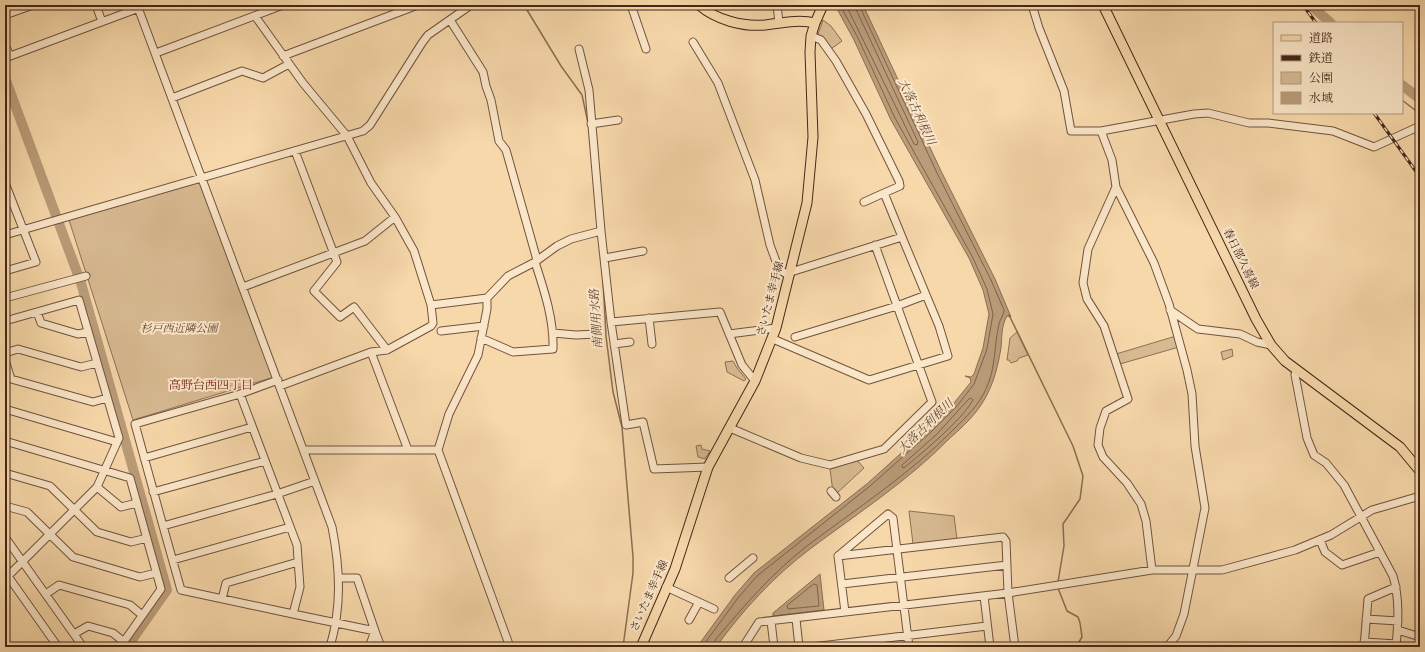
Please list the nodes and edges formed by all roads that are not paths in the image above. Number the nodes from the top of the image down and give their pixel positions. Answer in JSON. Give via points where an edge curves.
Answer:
{"nodes":[{"id":1,"x":33,"y":5,"type":"edge"},
{"id":2,"x":96,"y":5,"type":"edge"},
{"id":3,"x":283,"y":5,"type":"edge"},
{"id":4,"x":418,"y":5,"type":"edge"},
{"id":5,"x":471,"y":5,"type":"edge"},
{"id":6,"x":631,"y":5,"type":"edge"},
{"id":7,"x":698,"y":5,"type":"edge"},
{"id":8,"x":777,"y":5,"type":"edge"},
{"id":9,"x":1032,"y":5,"type":"edge"},
{"id":10,"x":1103,"y":5,"type":"edge"},
{"id":11,"x":138,"y":7,"type":"edge"},
{"id":12,"x":822,"y":8,"type":"edge"},
{"id":13,"x":5,"y":15,"type":"edge"},
{"id":14,"x":255,"y":16,"type":"junction"},
{"id":15,"x":450,"y":20,"type":"junction"},
{"id":16,"x":102,"y":22,"type":"junction"},
{"id":17,"x":779,"y":23,"type":"junction"},
{"id":18,"x":815,"y":23,"type":"junction"},
{"id":19,"x":812,"y":36,"type":"junction"},
{"id":20,"x":693,"y":42,"type":"dead end"},
{"id":21,"x":5,"y":45,"type":"edge"},
{"id":22,"x":646,"y":48,"type":"dead end"},
{"id":23,"x":579,"y":49,"type":"dead end"},
{"id":24,"x":156,"y":53,"type":"junction"},
{"id":25,"x":283,"y":56,"type":"junction"},
{"id":26,"x":8,"y":57,"type":"edge"},
{"id":27,"x":290,"y":64,"type":"junction"},
{"id":28,"x":172,"y":98,"type":"junction"},
{"id":29,"x":618,"y":120,"type":"dead end"},
{"id":30,"x":1159,"y":121,"type":"junction"},
{"id":31,"x":591,"y":124,"type":"junction"},
{"id":32,"x":1420,"y":126,"type":"edge"},
{"id":33,"x":1101,"y":131,"type":"junction"},
{"id":34,"x":347,"y":136,"type":"junction"},
{"id":35,"x":295,"y":151,"type":"junction"},
{"id":36,"x":203,"y":179,"type":"junction"},
{"id":37,"x":5,"y":183,"type":"edge"},
{"id":38,"x":1116,"y":186,"type":"junction"},
{"id":39,"x":884,"y":194,"type":"junction"},
{"id":40,"x":864,"y":202,"type":"dead end"},
{"id":41,"x":395,"y":217,"type":"junction"},
{"id":42,"x":22,"y":230,"type":"junction"},
{"id":43,"x":601,"y":231,"type":"junction"},
{"id":44,"x":5,"y":235,"type":"edge"},
{"id":45,"x":902,"y":237,"type":"junction"},
{"id":46,"x":875,"y":245,"type":"junction"},
{"id":47,"x":643,"y":251,"type":"dead end"},
{"id":48,"x":333,"y":253,"type":"junction"},
{"id":49,"x":605,"y":258,"type":"junction"},
{"id":50,"x":536,"y":261,"type":"junction"},
{"id":51,"x":5,"y":271,"type":"edge"},
{"id":52,"x":790,"y":274,"type":"junction"},
{"id":53,"x":86,"y":276,"type":"dead end"},
{"id":54,"x":243,"y":287,"type":"junction"},
{"id":55,"x":926,"y":295,"type":"junction"},
{"id":56,"x":5,"y":298,"type":"edge"},
{"id":57,"x":487,"y":298,"type":"junction"},
{"id":58,"x":431,"y":305,"type":"junction"},
{"id":59,"x":897,"y":306,"type":"junction"},
{"id":60,"x":1170,"y":310,"type":"junction"},
{"id":61,"x":37,"y":312,"type":"junction"},
{"id":62,"x":648,"y":318,"type":"junction"},
{"id":63,"x":5,"y":321,"type":"edge"},
{"id":64,"x":611,"y":322,"type":"junction"},
{"id":65,"x":484,"y":326,"type":"junction"},
{"id":66,"x":776,"y":328,"type":"junction"},
{"id":67,"x":440,"y":331,"type":"dead end"},
{"id":68,"x":88,"y":332,"type":"junction"},
{"id":69,"x":553,"y":334,"type":"junction"},
{"id":70,"x":598,"y":334,"type":"dead end"},
{"id":71,"x":730,"y":334,"type":"junction"},
{"id":72,"x":794,"y":337,"type":"dead end"},
{"id":73,"x":482,"y":338,"type":"junction"},
{"id":74,"x":773,"y":339,"type":"junction"},
{"id":75,"x":630,"y":342,"type":"dead end"},
{"id":76,"x":614,"y":344,"type":"junction"},
{"id":77,"x":652,"y":344,"type":"dead end"},
{"id":78,"x":1271,"y":345,"type":"junction"},
{"id":79,"x":387,"y":350,"type":"junction"},
{"id":80,"x":371,"y":352,"type":"junction"},
{"id":81,"x":5,"y":353,"type":"edge"},
{"id":82,"x":5,"y":363,"type":"edge"},
{"id":83,"x":97,"y":363,"type":"junction"},
{"id":84,"x":919,"y":365,"type":"junction"},
{"id":85,"x":1296,"y":370,"type":"junction"},
{"id":86,"x":755,"y":381,"type":"junction"},
{"id":87,"x":279,"y":383,"type":"junction"},
{"id":88,"x":240,"y":394,"type":"junction"},
{"id":89,"x":107,"y":398,"type":"junction"},
{"id":90,"x":5,"y":409,"type":"edge"},
{"id":91,"x":252,"y":427,"type":"junction"},
{"id":92,"x":730,"y":428,"type":"junction"},
{"id":93,"x":5,"y":441,"type":"edge"},
{"id":94,"x":117,"y":442,"type":"junction"},
{"id":95,"x":304,"y":450,"type":"junction"},
{"id":96,"x":408,"y":450,"type":"junction"},
{"id":97,"x":438,"y":450,"type":"junction"},
{"id":98,"x":144,"y":458,"type":"junction"},
{"id":99,"x":265,"y":460,"type":"junction"},
{"id":100,"x":708,"y":467,"type":"junction"},
{"id":101,"x":104,"y":470,"type":"junction"},
{"id":102,"x":1420,"y":472,"type":"edge"},
{"id":103,"x":5,"y":473,"type":"edge"},
{"id":104,"x":315,"y":480,"type":"junction"},
{"id":105,"x":97,"y":487,"type":"junction"},
{"id":106,"x":153,"y":492,"type":"junction"},
{"id":107,"x":278,"y":494,"type":"junction"},
{"id":108,"x":1420,"y":496,"type":"edge"},
{"id":109,"x":137,"y":503,"type":"junction"},
{"id":110,"x":5,"y":506,"type":"edge"},
{"id":111,"x":74,"y":509,"type":"junction"},
{"id":112,"x":1361,"y":516,"type":"junction"},
{"id":113,"x":163,"y":526,"type":"junction"},
{"id":114,"x":290,"y":527,"type":"junction"},
{"id":115,"x":49,"y":534,"type":"junction"},
{"id":116,"x":5,"y":537,"type":"edge"},
{"id":117,"x":147,"y":538,"type":"junction"},
{"id":118,"x":1320,"y":540,"type":"junction"},
{"id":119,"x":897,"y":549,"type":"junction"},
{"id":120,"x":1380,"y":552,"type":"junction"},
{"id":121,"x":838,"y":556,"type":"junction"},
{"id":122,"x":753,"y":558,"type":"dead end"},
{"id":123,"x":172,"y":560,"type":"junction"},
{"id":124,"x":22,"y":561,"type":"junction"},
{"id":125,"x":298,"y":562,"type":"junction"},
{"id":126,"x":1007,"y":565,"type":"junction"},
{"id":127,"x":1152,"y":570,"type":"junction"},
{"id":128,"x":1194,"y":571,"type":"junction"},
{"id":129,"x":156,"y":573,"type":"junction"},
{"id":130,"x":6,"y":576,"type":"edge"},
{"id":131,"x":901,"y":577,"type":"junction"},
{"id":132,"x":340,"y":578,"type":"junction"},
{"id":133,"x":729,"y":578,"type":"dead end"},
{"id":134,"x":842,"y":584,"type":"junction"},
{"id":135,"x":1396,"y":586,"type":"junction"},
{"id":136,"x":666,"y":587,"type":"junction"},
{"id":137,"x":1008,"y":593,"type":"junction"},
{"id":138,"x":46,"y":594,"type":"junction"},
{"id":139,"x":984,"y":596,"type":"junction"},
{"id":140,"x":222,"y":599,"type":"junction"},
{"id":141,"x":699,"y":602,"type":"junction"},
{"id":142,"x":904,"y":605,"type":"junction"},
{"id":143,"x":714,"y":609,"type":"dead end"},
{"id":144,"x":845,"y":612,"type":"junction"},
{"id":145,"x":293,"y":614,"type":"junction"},
{"id":146,"x":142,"y":615,"type":"junction"},
{"id":147,"x":796,"y":619,"type":"junction"},
{"id":148,"x":1366,"y":619,"type":"junction"},
{"id":149,"x":689,"y":620,"type":"dead end"},
{"id":150,"x":771,"y":621,"type":"junction"},
{"id":151,"x":1398,"y":621,"type":"junction"},
{"id":152,"x":336,"y":624,"type":"junction"},
{"id":153,"x":987,"y":626,"type":"junction"},
{"id":154,"x":1398,"y":630,"type":"junction"},
{"id":155,"x":375,"y":631,"type":"junction"},
{"id":156,"x":74,"y":634,"type":"junction"},
{"id":157,"x":908,"y":635,"type":"junction"},
{"id":158,"x":1420,"y":637,"type":"edge"},
{"id":159,"x":748,"y":639,"type":"junction"},
{"id":160,"x":122,"y":644,"type":"edge"},
{"id":161,"x":1364,"y":644,"type":"edge"},
{"id":162,"x":1171,"y":646,"type":"edge"},
{"id":163,"x":1396,"y":646,"type":"edge"},
{"id":164,"x":58,"y":647,"type":"edge"},
{"id":165,"x":83,"y":647,"type":"edge"},
{"id":166,"x":330,"y":647,"type":"edge"},
{"id":167,"x":369,"y":647,"type":"edge"},
{"id":168,"x":381,"y":647,"type":"edge"},
{"id":169,"x":510,"y":647,"type":"edge"},
{"id":170,"x":641,"y":647,"type":"edge"},
{"id":171,"x":742,"y":647,"type":"edge"},
{"id":172,"x":749,"y":647,"type":"edge"},
{"id":173,"x":774,"y":647,"type":"edge"},
{"id":174,"x":799,"y":647,"type":"edge"},
{"id":175,"x":812,"y":647,"type":"edge"},
{"id":176,"x":909,"y":647,"type":"edge"},
{"id":177,"x":990,"y":647,"type":"edge"},
{"id":178,"x":1015,"y":647,"type":"edge"}],
"edges":[{"from":1,"to":13,"type":"street"},
{"from":2,"to":16,"type":"street"},
{"from":3,"to":14,"type":"street"},
{"from":4,"to":25,"type":"street"},
{"from":5,"to":15,"type":"street"},
{"from":6,"to":22,"type":"street"},
{"from":7,"to":17,"type":"main road","via":[[719,18],[739,23]]},
{"from":8,"to":17,"type":"street"},
{"from":9,"to":33,"type":"street","via":[[1064,91],[1071,131]]},
{"from":10,"to":30,"type":"main road","name":"春日部久喜線"},
{"from":11,"to":16,"type":"street"},
{"from":11,"to":24,"type":"street"},
{"from":12,"to":18,"type":"main road","name":"さいたま幸手線"},
{"from":14,"to":24,"type":"street"},
{"from":14,"to":25,"type":"street"},
{"from":15,"to":34,"type":"street","via":[[428,35],[370,125],[363,131]]},
{"from":15,"to":50,"type":"street","via":[[483,72],[499,141],[506,150]]},
{"from":16,"to":26,"type":"street"},
{"from":17,"to":18,"type":"main road"},
{"from":18,"to":19,"type":"main road","name":"さいたま幸手線"},
{"from":19,"to":39,"type":"street","via":[[821,40],[836,61],[899,181],[900,186]]},
{"from":19,"to":52,"type":"main road","name":"さいたま幸手線","via":[[810,52],[813,137],[810,178]]},
{"from":20,"to":52,"type":"street","via":[[718,83],[755,180],[777,264],[782,271]]},
{"from":21,"to":26,"type":"street"},
{"from":23,"to":31,"type":"street","via":[[589,90]]},
{"from":24,"to":28,"type":"street"},
{"from":25,"to":27,"type":"street"},
{"from":27,"to":28,"type":"street","via":[[264,78],[242,71]]},
{"from":27,"to":34,"type":"street"},
{"from":28,"to":36,"type":"street"},
{"from":29,"to":31,"type":"street"},
{"from":30,"to":32,"type":"street","via":[[1208,113],[1249,123],[1333,131],[1374,148]]},
{"from":30,"to":33,"type":"street"},
{"from":30,"to":78,"type":"main road","name":"春日部久喜線"},
{"from":31,"to":43,"type":"street"},
{"from":33,"to":38,"type":"street","via":[[1112,160]]},
{"from":34,"to":35,"type":"street"},
{"from":34,"to":41,"type":"street","via":[[371,183]]},
{"from":35,"to":36,"type":"street","via":[[212,174]]},
{"from":35,"to":48,"type":"street"},
{"from":36,"to":42,"type":"street"},
{"from":36,"to":54,"type":"street"},
{"from":37,"to":42,"type":"street"},
{"from":38,"to":60,"type":"street","via":[[1154,263]]},
{"from":38,"to":127,"type":"street","via":[[1088,249],[1083,283],[1087,299],[1104,326],[1128,399],[1106,411],[1098,445],[1103,457],[1127,483],[1141,504],[1146,521]]},
{"from":39,"to":40,"type":"street"},
{"from":39,"to":45,"type":"street"},
{"from":41,"to":48,"type":"street","via":[[365,241]]},
{"from":41,"to":58,"type":"street","via":[[414,251]]},
{"from":42,"to":44,"type":"street"},
{"from":42,"to":51,"type":"street","via":[[36,262]]},
{"from":43,"to":49,"type":"street"},
{"from":43,"to":50,"type":"street","via":[[589,232],[571,239]]},
{"from":45,"to":46,"type":"street"},
{"from":45,"to":55,"type":"street"},
{"from":46,"to":52,"type":"street"},
{"from":46,"to":59,"type":"street"},
{"from":47,"to":49,"type":"street"},
{"from":48,"to":54,"type":"street"},
{"from":48,"to":79,"type":"street","via":[[337,262],[314,291],[340,317],[354,307]]},
{"from":49,"to":64,"type":"street"},
{"from":50,"to":57,"type":"street","via":[[508,276]]},
{"from":50,"to":69,"type":"street"},
{"from":52,"to":66,"type":"main road","name":"さいたま幸手線"},
{"from":53,"to":56,"type":"street"},
{"from":54,"to":87,"type":"street"},
{"from":55,"to":59,"type":"street"},
{"from":55,"to":84,"type":"street","via":[[948,356]]},
{"from":57,"to":58,"type":"street"},
{"from":57,"to":65,"type":"street"},
{"from":58,"to":79,"type":"street","via":[[431,326]]},
{"from":59,"to":72,"type":"street"},
{"from":59,"to":84,"type":"street"},
{"from":60,"to":78,"type":"street","via":[[1198,329],[1236,334]]},
{"from":60,"to":128,"type":"street","via":[[1188,370],[1195,446],[1205,508]]},
{"from":61,"to":63,"type":"street"},
{"from":61,"to":68,"type":"street","via":[[41,323],[78,334]]},
{"from":61,"to":68,"type":"street","via":[[79,300]]},
{"from":62,"to":64,"type":"street"},
{"from":62,"to":71,"type":"street","via":[[720,312]]},
{"from":62,"to":77,"type":"street"},
{"from":64,"to":76,"type":"street"},
{"from":65,"to":67,"type":"street"},
{"from":65,"to":73,"type":"street"},
{"from":66,"to":71,"type":"street"},
{"from":66,"to":74,"type":"main road","name":"さいたま幸手線"},
{"from":68,"to":83,"type":"street"},
{"from":69,"to":70,"type":"street"},
{"from":69,"to":73,"type":"street","via":[[553,349],[513,352]]},
{"from":71,"to":86,"type":"street","via":[[742,365]]},
{"from":73,"to":97,"type":"street","via":[[478,355],[449,414]]},
{"from":74,"to":84,"type":"street","via":[[869,380]]},
{"from":74,"to":86,"type":"main road","name":"さいたま幸手線"},
{"from":75,"to":76,"type":"street"},
{"from":76,"to":100,"type":"street","via":[[626,425],[643,422],[654,469]]},
{"from":78,"to":85,"type":"main road","name":"春日部久喜線"},
{"from":79,"to":80,"type":"street"},
{"from":80,"to":87,"type":"street"},
{"from":80,"to":96,"type":"street"},
{"from":81,"to":83,"type":"street","via":[[18,349],[81,367]]},
{"from":82,"to":89,"type":"street","via":[[11,379],[93,402]]},
{"from":83,"to":89,"type":"street"},
{"from":84,"to":92,"type":"street","via":[[932,402],[884,449],[830,465],[801,458]]},
{"from":85,"to":102,"type":"main road","name":"春日部久喜線","via":[[1400,447]]},
{"from":85,"to":112,"type":"street","via":[[1307,438],[1314,455],[1326,463],[1344,485]]},
{"from":86,"to":92,"type":"main road","name":"さいたま幸手線"},
{"from":87,"to":88,"type":"street"},
{"from":87,"to":95,"type":"street"},
{"from":88,"to":91,"type":"street"},
{"from":88,"to":98,"type":"street","via":[[135,424]]},
{"from":89,"to":94,"type":"street","via":[[119,438]]},
{"from":90,"to":94,"type":"street"},
{"from":91,"to":98,"type":"street"},
{"from":91,"to":99,"type":"street"},
{"from":92,"to":100,"type":"main road","name":"さいたま幸手線"},
{"from":93,"to":101,"type":"street"},
{"from":94,"to":101,"type":"street"},
{"from":95,"to":96,"type":"street"},
{"from":95,"to":104,"type":"street"},
{"from":96,"to":97,"type":"street"},
{"from":97,"to":169,"type":"street"},
{"from":98,"to":106,"type":"street"},
{"from":99,"to":106,"type":"street"},
{"from":99,"to":107,"type":"street"},
{"from":100,"to":136,"type":"main road","name":"さいたま幸手線","via":[[675,569]]},
{"from":101,"to":105,"type":"street"},
{"from":101,"to":109,"type":"street","via":[[130,478]]},
{"from":103,"to":111,"type":"street","via":[[50,486]]},
{"from":104,"to":107,"type":"street"},
{"from":104,"to":132,"type":"street","via":[[332,527]]},
{"from":105,"to":109,"type":"street","via":[[121,507]]},
{"from":105,"to":111,"type":"street"},
{"from":106,"to":113,"type":"street"},
{"from":107,"to":113,"type":"street"},
{"from":107,"to":114,"type":"street"},
{"from":108,"to":112,"type":"street","via":[[1390,504]]},
{"from":109,"to":117,"type":"street"},
{"from":110,"to":115,"type":"street","via":[[27,512]]},
{"from":111,"to":115,"type":"street"},
{"from":111,"to":117,"type":"street","via":[[96,532],[131,542]]},
{"from":112,"to":118,"type":"street"},
{"from":112,"to":120,"type":"street"},
{"from":113,"to":123,"type":"street"},
{"from":114,"to":123,"type":"street"},
{"from":114,"to":125,"type":"street","via":[[297,545]]},
{"from":115,"to":124,"type":"street"},
{"from":115,"to":129,"type":"street","via":[[73,557],[140,577]]},
{"from":116,"to":124,"type":"street"},
{"from":117,"to":129,"type":"street"},
{"from":118,"to":120,"type":"street","via":[[1325,552],[1342,565]]},
{"from":118,"to":128,"type":"street","via":[[1237,567]]},
{"from":119,"to":121,"type":"street"},
{"from":119,"to":121,"type":"street","via":[[893,518],[888,514]]},
{"from":119,"to":126,"type":"street","via":[[1003,537],[1006,541]]},
{"from":119,"to":131,"type":"street"},
{"from":120,"to":135,"type":"street"},
{"from":121,"to":134,"type":"street"},
{"from":122,"to":133,"type":"street"},
{"from":123,"to":140,"type":"street","via":[[181,590]]},
{"from":124,"to":130,"type":"street"},
{"from":124,"to":138,"type":"street"},
{"from":125,"to":140,"type":"street","via":[[226,583]]},
{"from":125,"to":145,"type":"street","via":[[300,587]]},
{"from":126,"to":131,"type":"street"},
{"from":126,"to":137,"type":"street"},
{"from":127,"to":128,"type":"street"},
{"from":127,"to":137,"type":"street"},
{"from":128,"to":162,"type":"street","via":[[1184,614]]},
{"from":129,"to":146,"type":"street","via":[[161,589]]},
{"from":130,"to":164,"type":"street"},
{"from":131,"to":134,"type":"street"},
{"from":131,"to":142,"type":"street"},
{"from":132,"to":152,"type":"street"},
{"from":132,"to":155,"type":"street","via":[[357,578]]},
{"from":134,"to":144,"type":"street"},
{"from":135,"to":148,"type":"street","via":[[1368,599]]},
{"from":135,"to":151,"type":"street"},
{"from":136,"to":141,"type":"street"},
{"from":136,"to":170,"type":"main road","name":"さいたま幸手線"},
{"from":137,"to":139,"type":"street"},
{"from":137,"to":178,"type":"street"},
{"from":138,"to":146,"type":"street","via":[[59,585],[130,605]]},
{"from":138,"to":156,"type":"street"},
{"from":139,"to":142,"type":"street"},
{"from":139,"to":153,"type":"street"},
{"from":140,"to":145,"type":"street"},
{"from":141,"to":143,"type":"street"},
{"from":141,"to":149,"type":"street"},
{"from":142,"to":144,"type":"street"},
{"from":142,"to":157,"type":"street"},
{"from":144,"to":147,"type":"street"},
{"from":145,"to":152,"type":"street"},
{"from":146,"to":160,"type":"street"},
{"from":147,"to":150,"type":"street"},
{"from":147,"to":174,"type":"street"},
{"from":148,"to":151,"type":"street"},
{"from":148,"to":161,"type":"street"},
{"from":150,"to":159,"type":"street","via":[[759,622]]},
{"from":150,"to":173,"type":"street"},
{"from":151,"to":154,"type":"street"},
{"from":152,"to":155,"type":"street"},
{"from":152,"to":166,"type":"street"},
{"from":153,"to":157,"type":"street"},
{"from":153,"to":177,"type":"street"},
{"from":154,"to":158,"type":"street"},
{"from":154,"to":163,"type":"street"},
{"from":155,"to":167,"type":"street"},
{"from":155,"to":168,"type":"street"},
{"from":156,"to":160,"type":"street","via":[[88,626],[113,633]]},
{"from":156,"to":165,"type":"street"},
{"from":157,"to":175,"type":"street"},
{"from":157,"to":176,"type":"street"},
{"from":159,"to":171,"type":"street"},
{"from":159,"to":172,"type":"street"},
{"from":161,"to":163,"type":"street"}]}
